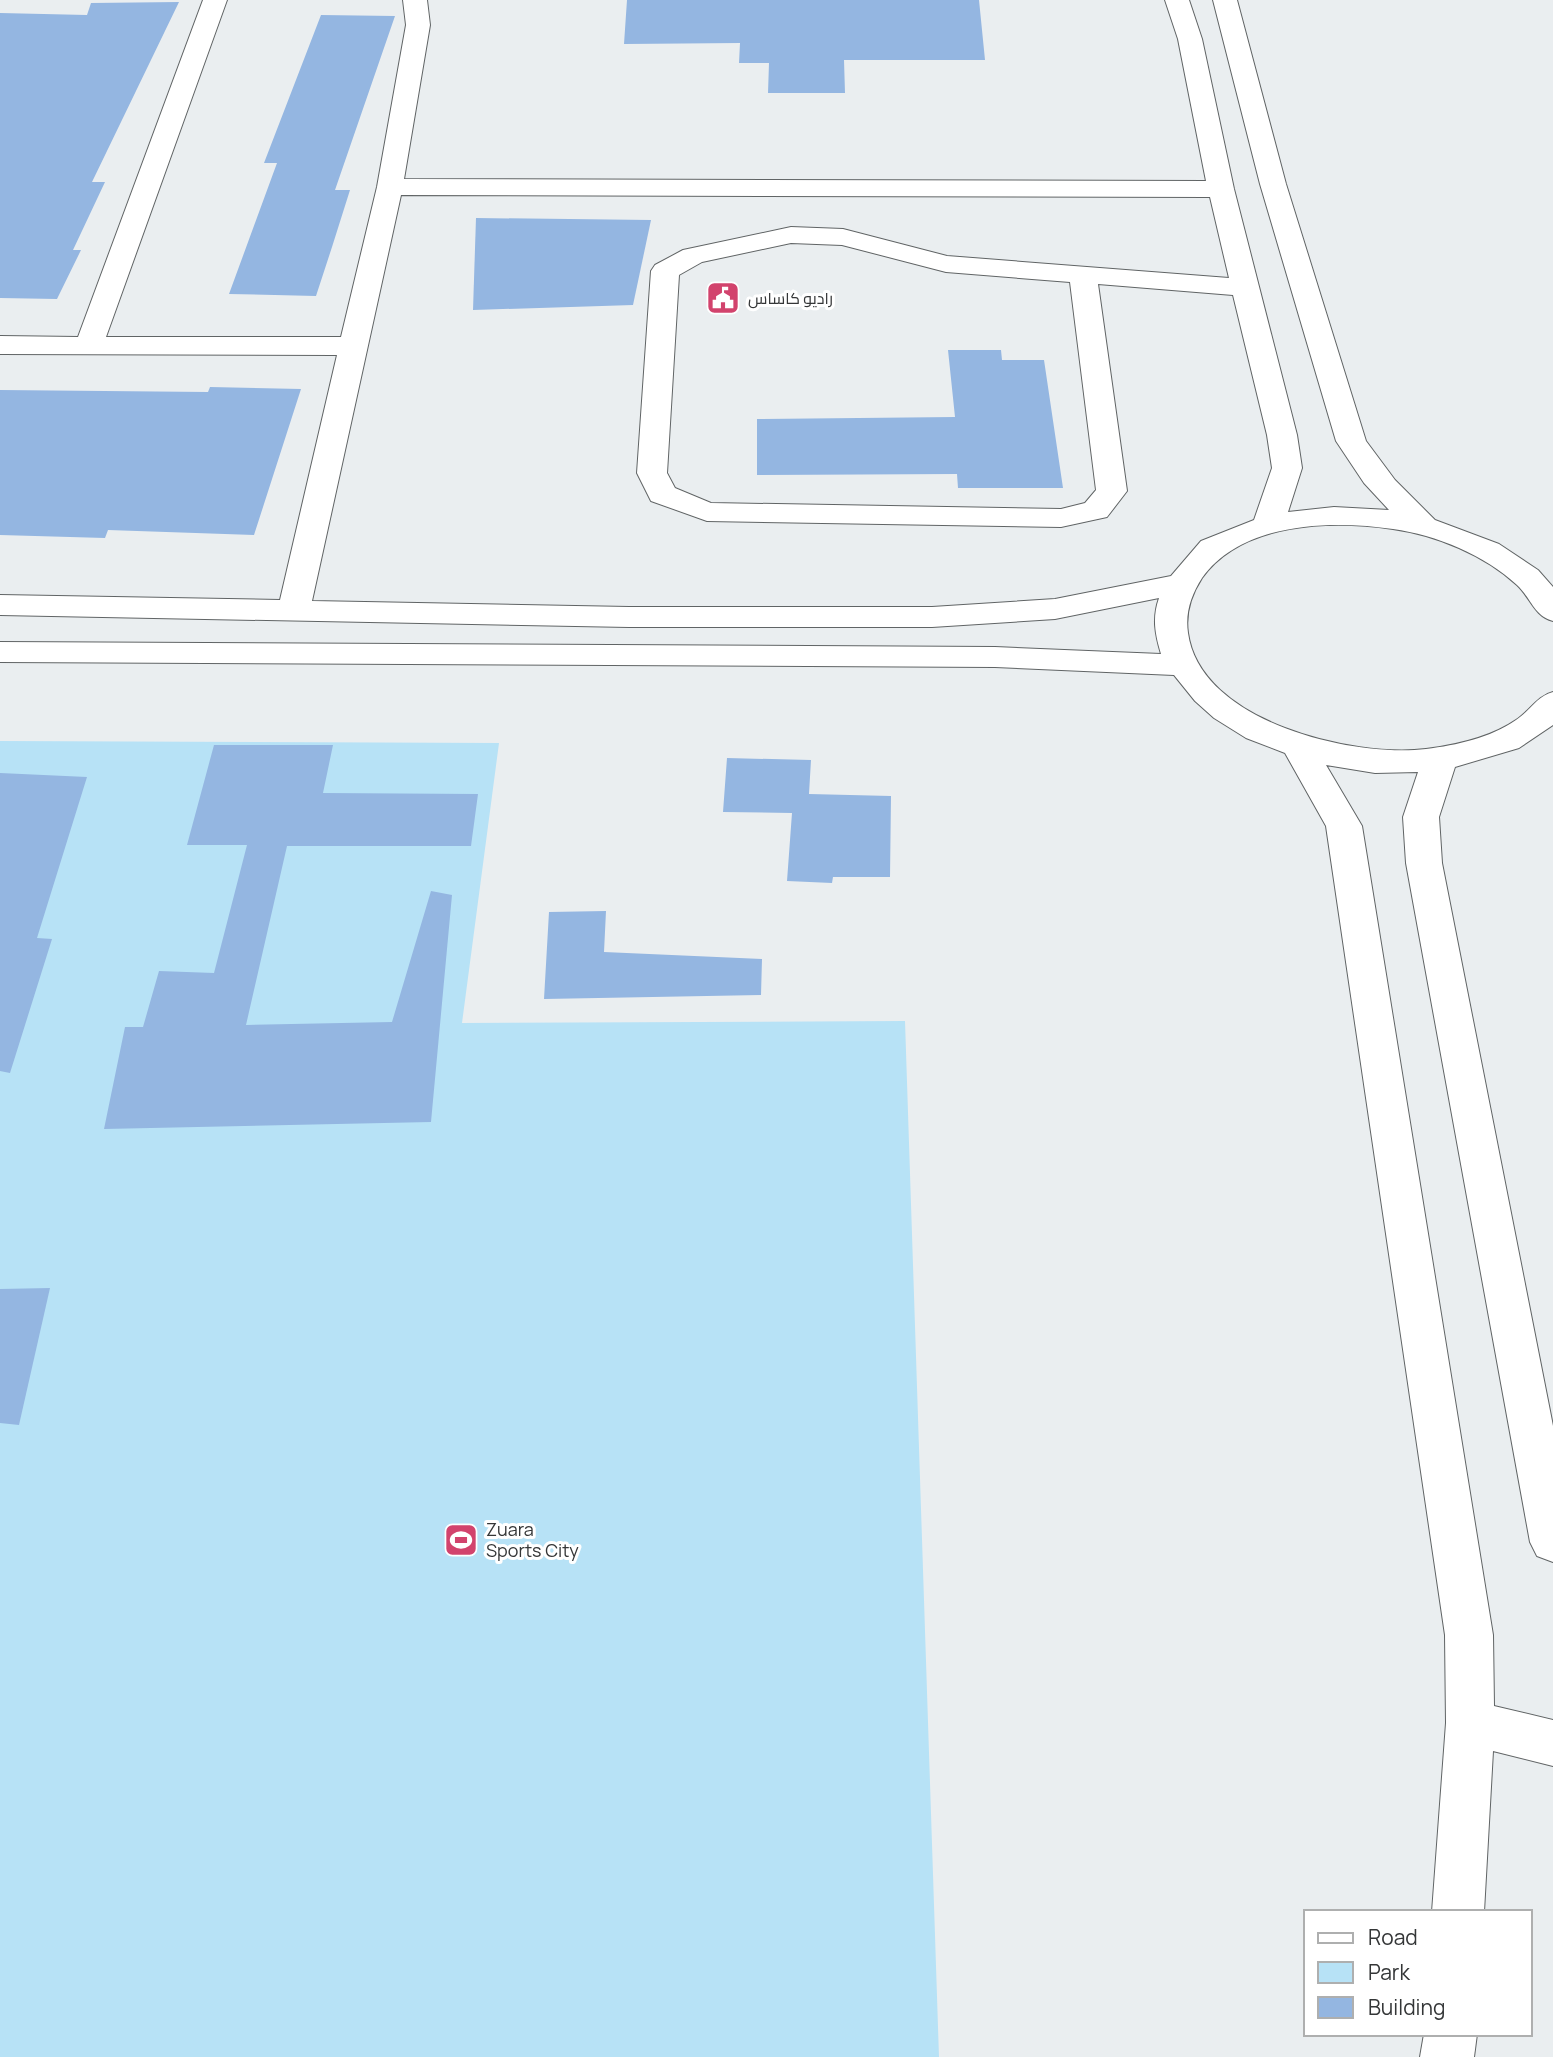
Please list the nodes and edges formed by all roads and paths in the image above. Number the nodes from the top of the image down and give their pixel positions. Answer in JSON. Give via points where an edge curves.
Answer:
{"nodes":[{"id":1,"x":215,"y":0,"type":"edge"},
{"id":2,"x":415,"y":0,"type":"edge"},
{"id":3,"x":1177,"y":0,"type":"edge"},
{"id":4,"x":1225,"y":0,"type":"edge"},
{"id":5,"x":390,"y":187,"type":"junction"},
{"id":6,"x":1221,"y":189,"type":"junction"},
{"id":7,"x":1083,"y":275,"type":"junction"},
{"id":8,"x":1245,"y":288,"type":"junction"},
{"id":9,"x":0,"y":345,"type":"edge"},
{"id":10,"x":89,"y":345,"type":"junction"},
{"id":11,"x":356,"y":346,"type":"junction"},
{"id":12,"x":1269,"y":523,"type":"junction"},
{"id":13,"x":1424,"y":526,"type":"junction"},
{"id":14,"x":1541,"y":582,"type":"edge"},
{"id":15,"x":1177,"y":585,"type":"junction"},
{"id":16,"x":0,"y":605,"type":"edge"},
{"id":17,"x":295,"y":608,"type":"junction"},
{"id":18,"x":1553,"y":611,"type":"edge"},
{"id":19,"x":0,"y":652,"type":"edge"},
{"id":20,"x":1183,"y":665,"type":"junction"},
{"id":21,"x":1553,"y":703,"type":"edge"},
{"id":22,"x":1298,"y":746,"type":"junction"},
{"id":23,"x":1440,"y":760,"type":"junction"},
{"id":24,"x":1553,"y":1542,"type":"edge"},
{"id":25,"x":1470,"y":1723,"type":"junction"},
{"id":26,"x":1553,"y":1743,"type":"edge"},
{"id":27,"x":1458,"y":1910,"type":"edge"},
{"id":28,"x":1451,"y":2036,"type":"edge"},
{"id":29,"x":1447,"y":2057,"type":"edge"}],
"edges":[{"from":1,"to":10,"type":"street"},
{"from":2,"to":5,"type":"street","via":[[418,25]]},
{"from":3,"to":6,"type":"street","via":[[1190,39]]},
{"from":4,"to":13,"type":"street","via":[[1273,184],[1350,440],[1386,492]]},
{"from":5,"to":6,"type":"street"},
{"from":5,"to":11,"type":"street"},
{"from":6,"to":8,"type":"street"},
{"from":7,"to":7,"type":"street","via":[[946,264],[843,237],[791,235],[693,256],[665,271],[652,473],[662,494],[707,513],[1061,518],[1096,510],[1112,491]]},
{"from":7,"to":8,"type":"street"},
{"from":8,"to":12,"type":"street","via":[[1287,468]]},
{"from":9,"to":10,"type":"street"},
{"from":10,"to":11,"type":"street"},
{"from":11,"to":17,"type":"street"},
{"from":12,"to":13,"type":"street","via":[[1318,515]]},
{"from":12,"to":15,"type":"street","via":[[1212,548]]},
{"from":13,"to":14,"type":"street","via":[[1481,548]]},
{"from":14,"to":18,"type":"street"},
{"from":15,"to":17,"type":"street","via":[[1055,609],[932,617],[628,617]]},
{"from":15,"to":20,"type":"street","via":[[1169,611],[1171,638]]},
{"from":16,"to":17,"type":"street"},
{"from":19,"to":20,"type":"street","via":[[995,657]]},
{"from":20,"to":22,"type":"street","via":[[1209,697],[1239,718]]},
{"from":21,"to":23,"type":"street","via":[[1546,715],[1501,744]]},
{"from":22,"to":23,"type":"street","via":[[1381,761]]},
{"from":22,"to":25,"type":"street","via":[[1344,826],[1469,1635]]},
{"from":23,"to":24,"type":"street","via":[[1421,817],[1424,863]]},
{"from":25,"to":26,"type":"street"},
{"from":25,"to":27,"type":"street"},
{"from":28,"to":29,"type":"street"}]}
